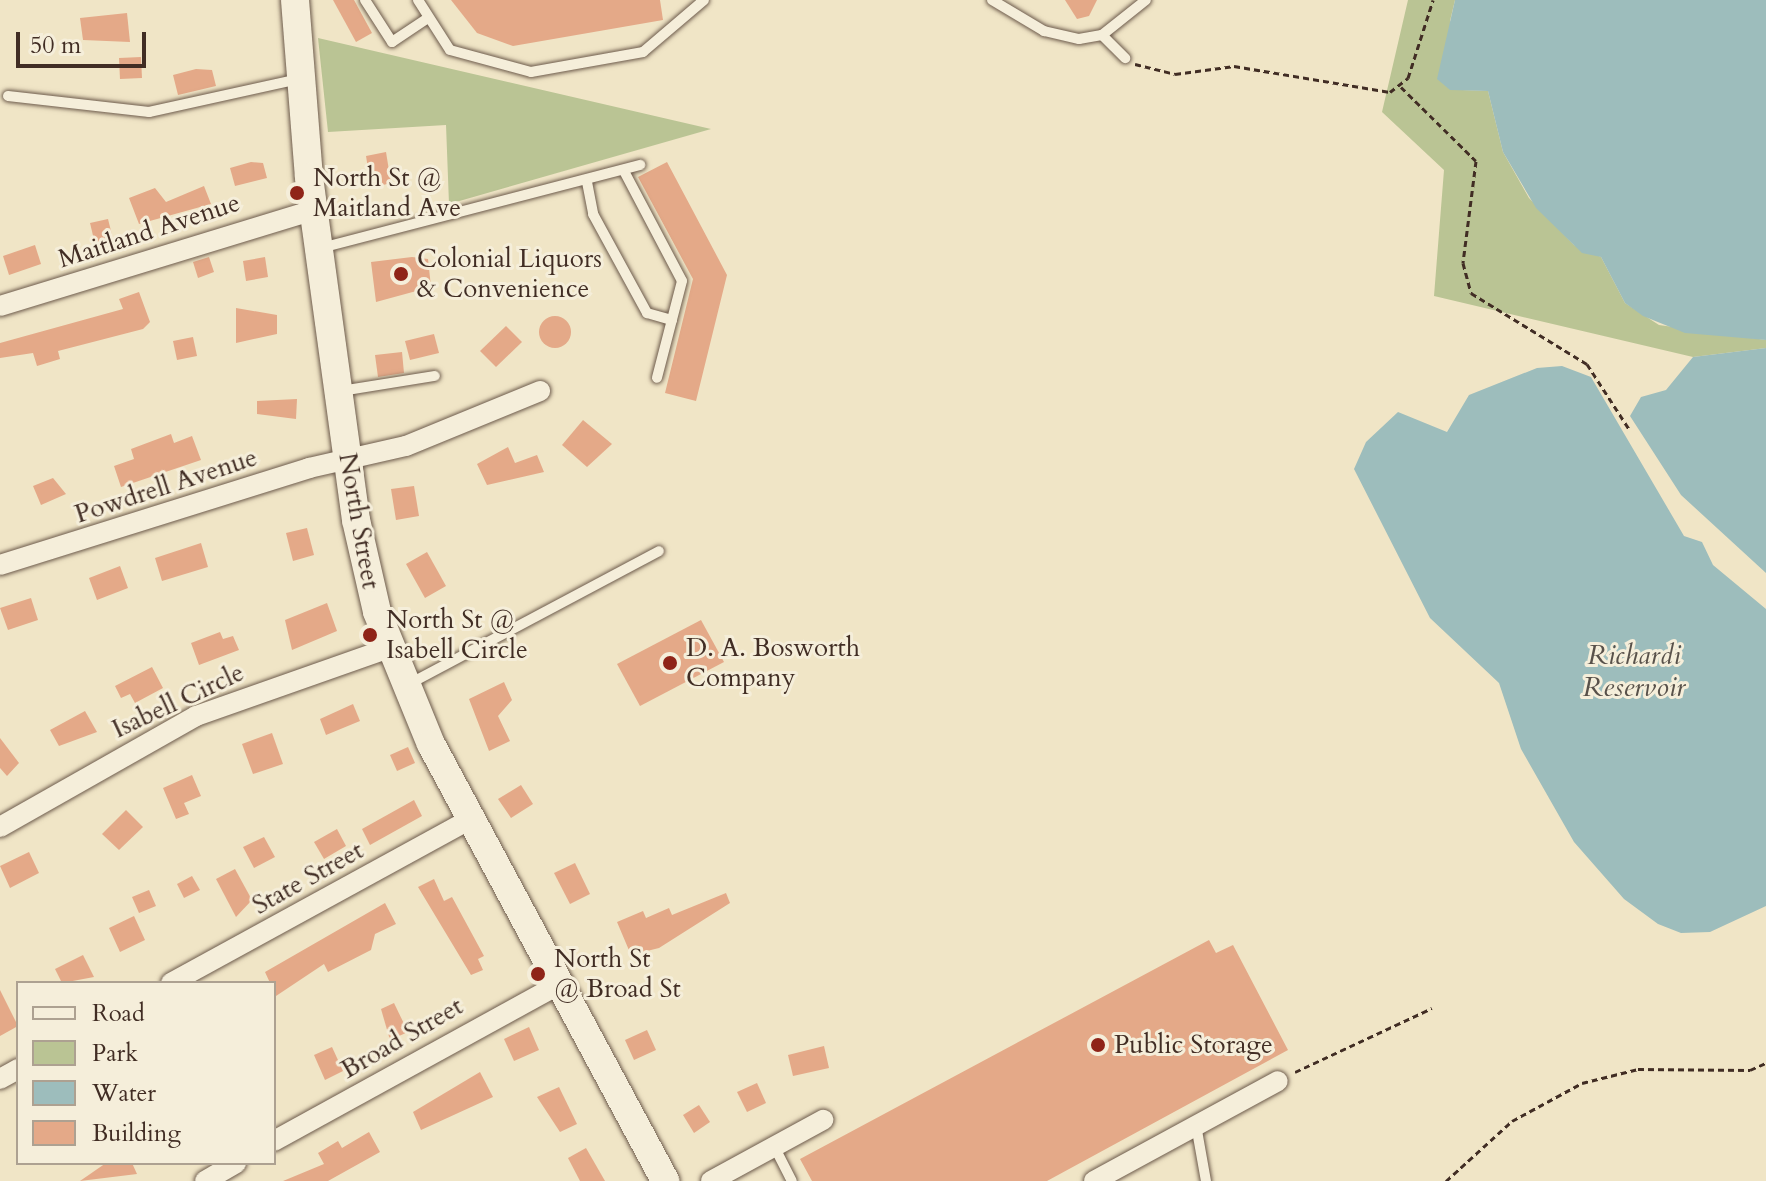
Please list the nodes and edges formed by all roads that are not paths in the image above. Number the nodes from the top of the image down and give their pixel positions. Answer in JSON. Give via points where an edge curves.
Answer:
{"nodes":[{"id":1,"x":295,"y":0,"type":"edge"},
{"id":2,"x":365,"y":0,"type":"edge"},
{"id":3,"x":418,"y":0,"type":"edge"},
{"id":4,"x":704,"y":0,"type":"edge"},
{"id":5,"x":992,"y":0,"type":"edge"},
{"id":6,"x":1146,"y":0,"type":"edge"},
{"id":7,"x":428,"y":18,"type":"junction"},
{"id":8,"x":1102,"y":35,"type":"junction"},
{"id":9,"x":1125,"y":58,"type":"road end"},
{"id":10,"x":299,"y":79,"type":"junction"},
{"id":11,"x":8,"y":96,"type":"dead end"},
{"id":12,"x":640,"y":165,"type":"dead end"},
{"id":13,"x":624,"y":171,"type":"junction"},
{"id":14,"x":587,"y":182,"type":"junction"},
{"id":15,"x":314,"y":210,"type":"junction"},
{"id":16,"x":319,"y":248,"type":"junction"},
{"id":17,"x":0,"y":306,"type":"edge"},
{"id":18,"x":672,"y":320,"type":"junction"},
{"id":19,"x":435,"y":376,"type":"dead end"},
{"id":20,"x":657,"y":378,"type":"dead end"},
{"id":21,"x":540,"y":391,"type":"dead end"},
{"id":22,"x":339,"y":392,"type":"junction"},
{"id":23,"x":347,"y":458,"type":"junction"},
{"id":24,"x":659,"y":551,"type":"dead end"},
{"id":25,"x":0,"y":565,"type":"edge"},
{"id":26,"x":389,"y":648,"type":"junction"},
{"id":27,"x":404,"y":686,"type":"junction"},
{"id":28,"x":471,"y":819,"type":"junction"},
{"id":29,"x":0,"y":827,"type":"edge"},
{"id":30,"x":175,"y":981,"type":"edge"},
{"id":31,"x":559,"y":984,"type":"junction"},
{"id":32,"x":1278,"y":1081,"type":"road end"},
{"id":33,"x":823,"y":1120,"type":"dead end"},
{"id":34,"x":1196,"y":1125,"type":"junction"},
{"id":35,"x":276,"y":1140,"type":"edge"},
{"id":36,"x":774,"y":1146,"type":"junction"},
{"id":37,"x":233,"y":1165,"type":"edge"},
{"id":38,"x":205,"y":1181,"type":"edge"},
{"id":39,"x":665,"y":1181,"type":"edge"},
{"id":40,"x":711,"y":1181,"type":"edge"},
{"id":41,"x":792,"y":1181,"type":"edge"},
{"id":42,"x":1094,"y":1181,"type":"edge"},
{"id":43,"x":1206,"y":1181,"type":"edge"}],
"edges":[{"from":1,"to":10,"type":"main road","name":"North Street"},
{"from":2,"to":7,"type":"lane","via":[[392,42]]},
{"from":3,"to":7,"type":"lane"},
{"from":4,"to":7,"type":"lane","via":[[643,52],[543,71],[458,56]]},
{"from":5,"to":8,"type":"lane","via":[[1055,36]]},
{"from":6,"to":8,"type":"lane"},
{"from":8,"to":9,"type":"lane"},
{"from":10,"to":11,"type":"lane","via":[[149,112]]},
{"from":10,"to":15,"type":"main road","name":"North Street"},
{"from":12,"to":13,"type":"lane"},
{"from":13,"to":14,"type":"lane"},
{"from":13,"to":18,"type":"lane","via":[[682,281]]},
{"from":14,"to":16,"type":"lane"},
{"from":14,"to":18,"type":"lane","via":[[593,214],[647,313]]},
{"from":15,"to":16,"type":"main road","name":"North Street"},
{"from":15,"to":17,"type":"street","name":"Maitland Avenue"},
{"from":16,"to":22,"type":"main road","name":"North Street"},
{"from":18,"to":20,"type":"lane"},
{"from":19,"to":22,"type":"lane"},
{"from":21,"to":23,"type":"street","name":"Powdrell Avenue","via":[[406,446]]},
{"from":22,"to":23,"type":"main road","name":"North Street"},
{"from":23,"to":25,"type":"street","name":"Powdrell Avenue"},
{"from":23,"to":26,"type":"main road","name":"North Street","via":[[364,565]]},
{"from":24,"to":27,"type":"lane"},
{"from":26,"to":27,"type":"main road","name":"North Street"},
{"from":26,"to":29,"type":"street","name":"Isabell Circle","via":[[178,724]]},
{"from":27,"to":28,"type":"main road","name":"North Street"},
{"from":28,"to":30,"type":"street","name":"State Street"},
{"from":28,"to":31,"type":"main road","name":"North Street"},
{"from":31,"to":35,"type":"street","name":"Broad Street"},
{"from":31,"to":39,"type":"main road","name":"North Street"},
{"from":32,"to":34,"type":"street"},
{"from":33,"to":36,"type":"street"},
{"from":34,"to":42,"type":"street"},
{"from":34,"to":43,"type":"lane"},
{"from":36,"to":40,"type":"street"},
{"from":36,"to":41,"type":"lane"},
{"from":37,"to":38,"type":"street"}]}
